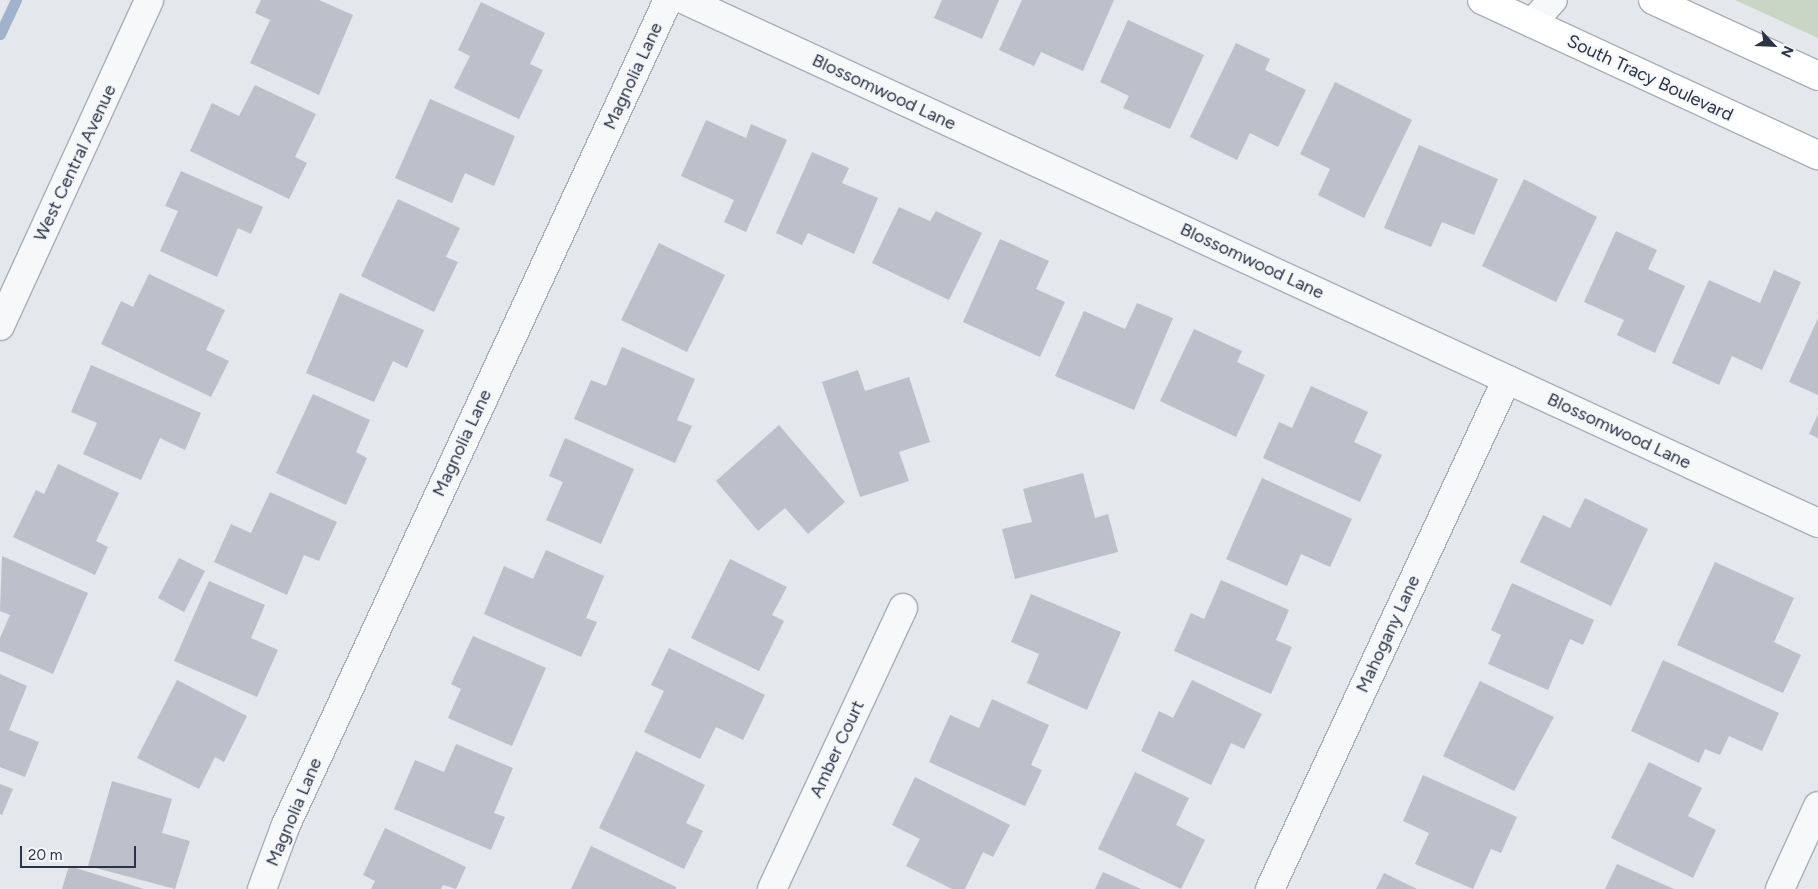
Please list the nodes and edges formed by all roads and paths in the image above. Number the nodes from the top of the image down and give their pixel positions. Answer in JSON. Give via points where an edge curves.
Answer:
{"nodes":[{"id":1,"x":150,"y":0,"type":"edge"},
{"id":2,"x":668,"y":0,"type":"edge"},
{"id":3,"x":685,"y":0,"type":"edge"},
{"id":4,"x":1482,"y":0,"type":"edge"},
{"id":5,"x":1553,"y":0,"type":"edge"},
{"id":6,"x":1653,"y":0,"type":"edge"},
{"id":7,"x":1533,"y":12,"type":"edge"},
{"id":8,"x":1818,"y":76,"type":"edge"},
{"id":9,"x":1818,"y":155,"type":"edge"},
{"id":10,"x":0,"y":326,"type":"edge"},
{"id":11,"x":1507,"y":379,"type":"junction"},
{"id":12,"x":1818,"y":523,"type":"edge"},
{"id":13,"x":903,"y":608,"type":"dead end"},
{"id":14,"x":1818,"y":806,"type":"edge"},
{"id":15,"x":262,"y":889,"type":"edge"},
{"id":16,"x":772,"y":889,"type":"edge"},
{"id":17,"x":1270,"y":889,"type":"edge"},
{"id":18,"x":1780,"y":889,"type":"edge"}],
"edges":[{"from":1,"to":10,"type":"street","name":"West Central Avenue"},
{"from":2,"to":15,"type":"street","name":"Magnolia Lane","via":[[285,827]]},
{"from":3,"to":11,"type":"street","name":"Blossomwood Lane"},
{"from":4,"to":7,"type":"main road","name":"South Tracy Boulevard"},
{"from":5,"to":7,"type":"street"},
{"from":6,"to":8,"type":"main road"},
{"from":7,"to":9,"type":"main road","name":"South Tracy Boulevard"},
{"from":11,"to":12,"type":"street","name":"Blossomwood Lane"},
{"from":11,"to":17,"type":"street","name":"Mahogany Lane"},
{"from":13,"to":16,"type":"street","name":"Amber Court"},
{"from":14,"to":18,"type":"street"}]}
